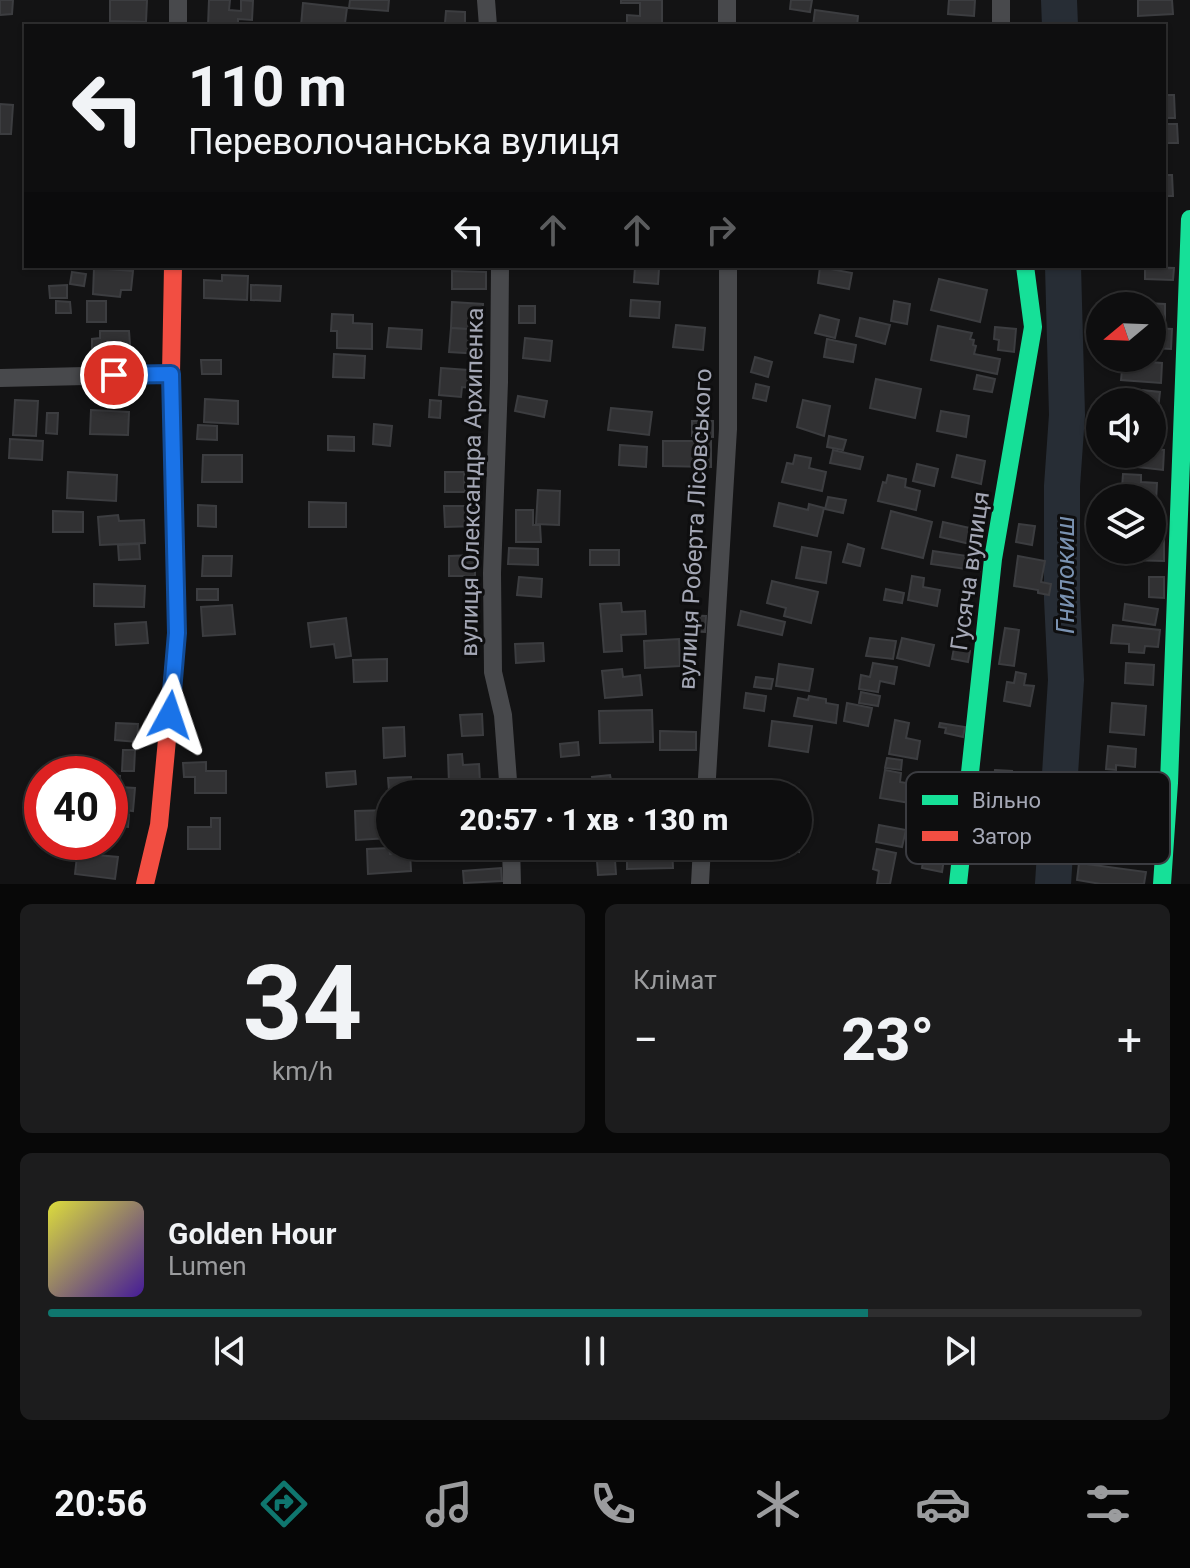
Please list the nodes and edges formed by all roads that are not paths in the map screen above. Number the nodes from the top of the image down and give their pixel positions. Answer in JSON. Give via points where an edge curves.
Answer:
{"nodes":[{"id":1,"x":178,"y":0,"type":"edge"},
{"id":2,"x":486,"y":0,"type":"edge"},
{"id":3,"x":727,"y":0,"type":"edge"},
{"id":4,"x":1001,"y":0,"type":"edge"},
{"id":5,"x":178,"y":24,"type":"edge"},
{"id":6,"x":488,"y":24,"type":"edge"},
{"id":7,"x":727,"y":24,"type":"edge"},
{"id":8,"x":1001,"y":24,"type":"edge"},
{"id":9,"x":1190,"y":219,"type":"edge"},
{"id":10,"x":173,"y":268,"type":"edge"},
{"id":11,"x":500,"y":268,"type":"edge"},
{"id":12,"x":728,"y":268,"type":"edge"},
{"id":13,"x":1025,"y":268,"type":"edge"},
{"id":14,"x":171,"y":374,"type":"junction"},
{"id":15,"x":0,"y":378,"type":"edge"},
{"id":16,"x":970,"y":772,"type":"edge"},
{"id":17,"x":1169,"y":772,"type":"edge"},
{"id":18,"x":508,"y":780,"type":"edge"},
{"id":19,"x":707,"y":780,"type":"edge"},
{"id":20,"x":511,"y":860,"type":"edge"},
{"id":21,"x":701,"y":860,"type":"edge"},
{"id":22,"x":960,"y":864,"type":"edge"},
{"id":23,"x":1163,"y":864,"type":"edge"},
{"id":24,"x":145,"y":884,"type":"edge"},
{"id":25,"x":512,"y":884,"type":"edge"},
{"id":26,"x":700,"y":884,"type":"edge"},
{"id":27,"x":958,"y":884,"type":"edge"},
{"id":28,"x":1162,"y":884,"type":"edge"}],
"edges":[{"from":1,"to":5,"type":"street"},
{"from":2,"to":6,"type":"street"},
{"from":3,"to":7,"type":"street"},
{"from":4,"to":8,"type":"street"},
{"from":9,"to":17,"type":"street"},
{"from":10,"to":14,"type":"street"},
{"from":11,"to":18,"type":"street","name":"вулиця Олександра Архипенка","via":[[493,672],[503,715]]},
{"from":12,"to":19,"type":"street","name":"вулиця Роберта Лісовського","via":[[728,429]]},
{"from":13,"to":16,"type":"street","name":"Гусяча вулиця","via":[[1033,327],[993,559]]},
{"from":14,"to":15,"type":"street"},
{"from":14,"to":24,"type":"street","via":[[177,633],[159,825]]},
{"from":20,"to":25,"type":"street"},
{"from":21,"to":26,"type":"street"},
{"from":22,"to":27,"type":"street","name":"Гусяча вулиця"},
{"from":23,"to":28,"type":"street"}]}
